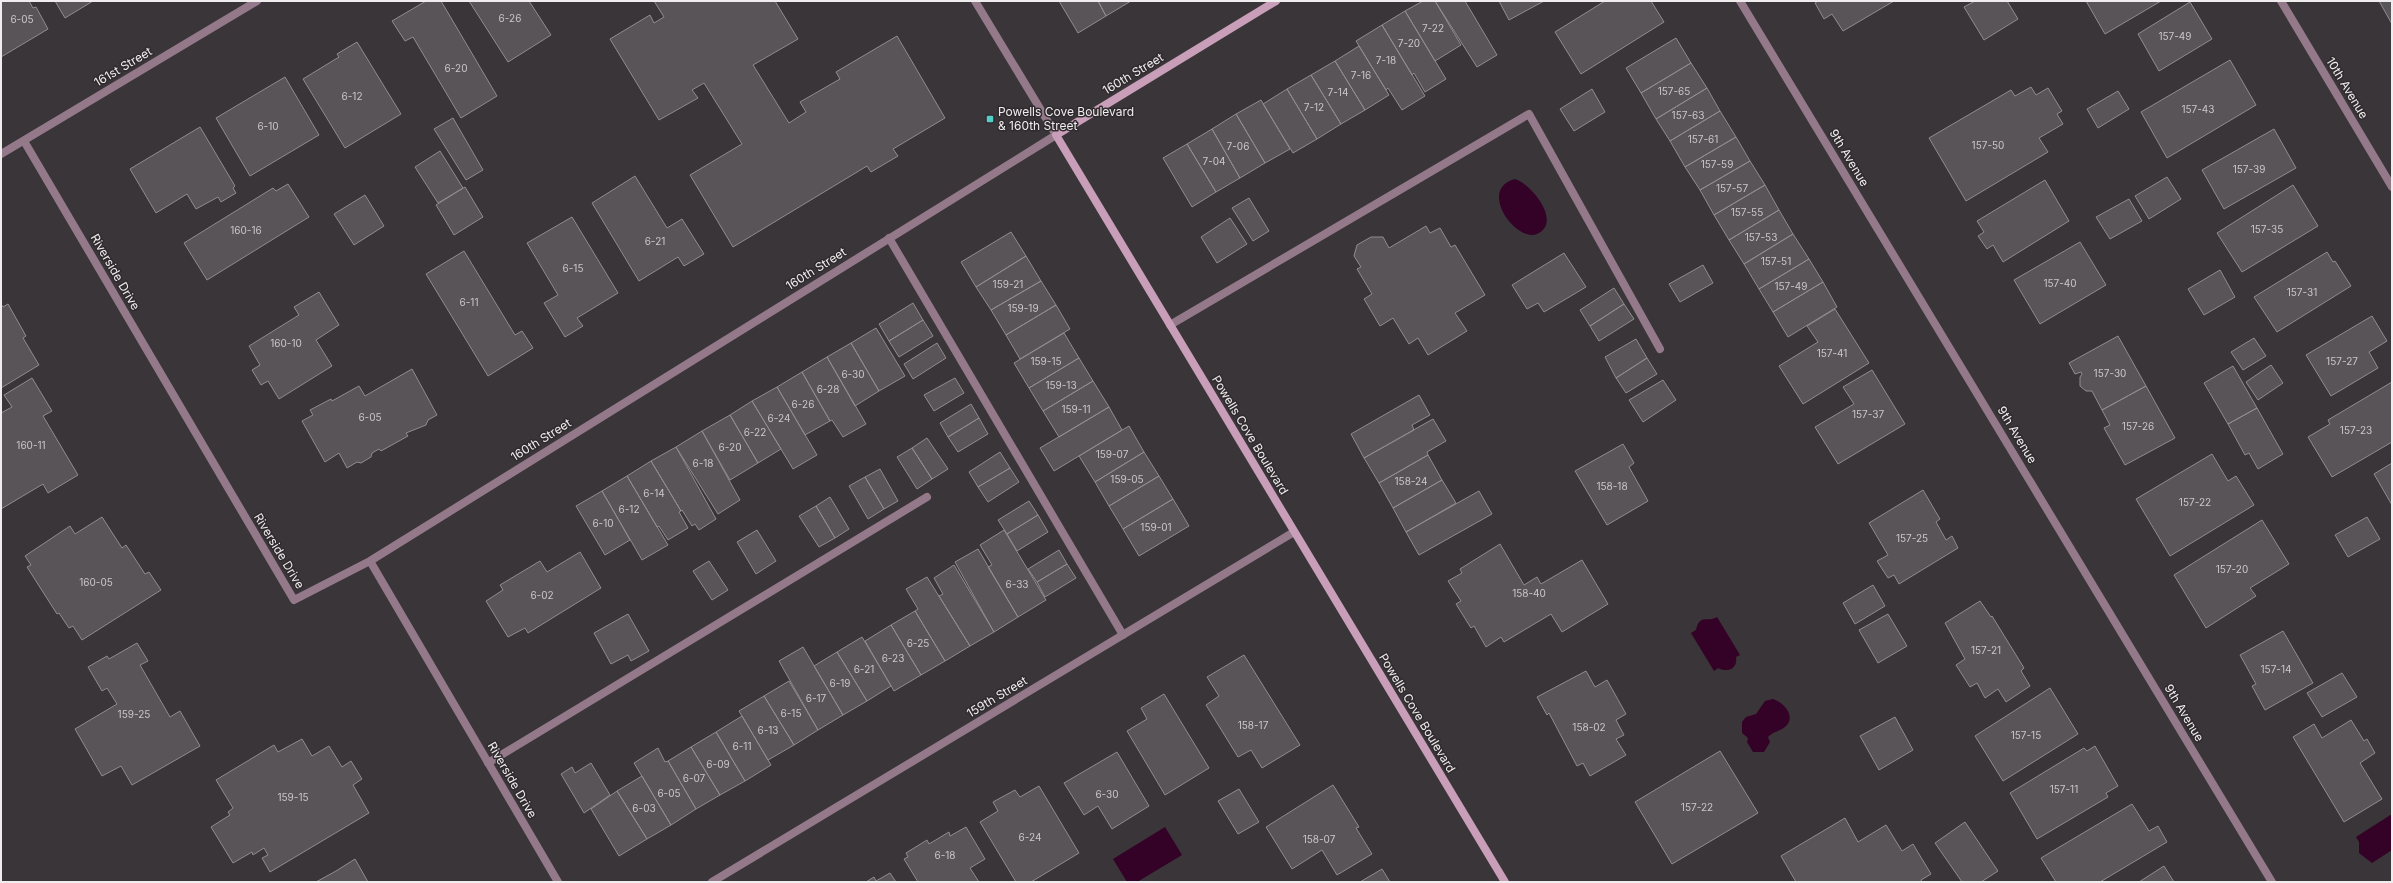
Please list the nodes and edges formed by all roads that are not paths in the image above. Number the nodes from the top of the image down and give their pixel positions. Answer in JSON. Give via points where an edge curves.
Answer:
{"nodes":[{"id":1,"x":257,"y":1,"type":"edge"},
{"id":2,"x":975,"y":1,"type":"edge"},
{"id":3,"x":1276,"y":1,"type":"edge"},
{"id":4,"x":1740,"y":1,"type":"edge"},
{"id":5,"x":2281,"y":1,"type":"edge"},
{"id":6,"x":1056,"y":135,"type":"junction"},
{"id":7,"x":24,"y":141,"type":"junction"},
{"id":8,"x":1,"y":154,"type":"edge"},
{"id":9,"x":2392,"y":187,"type":"edge"},
{"id":10,"x":889,"y":238,"type":"junction"},
{"id":11,"x":1170,"y":325,"type":"junction"},
{"id":12,"x":1660,"y":349,"type":"dead end"},
{"id":13,"x":928,"y":497,"type":"dead end"},
{"id":14,"x":1294,"y":532,"type":"junction"},
{"id":15,"x":370,"y":561,"type":"junction"},
{"id":16,"x":1123,"y":635,"type":"junction"},
{"id":17,"x":488,"y":763,"type":"junction"},
{"id":18,"x":558,"y":882,"type":"edge"},
{"id":19,"x":712,"y":882,"type":"edge"},
{"id":20,"x":1505,"y":882,"type":"edge"},
{"id":21,"x":2272,"y":882,"type":"edge"}],
"edges":[{"from":1,"to":7,"type":"street","name":"161st Street"},
{"from":2,"to":6,"type":"street","name":"Powells Cove Boulevard"},
{"from":3,"to":6,"type":"street","name":"160th Street"},
{"from":4,"to":21,"type":"street","name":"9th Avenue"},
{"from":5,"to":9,"type":"street","name":"10th Avenue"},
{"from":6,"to":10,"type":"street","name":"160th Street"},
{"from":6,"to":11,"type":"street","name":"Powells Cove Boulevard"},
{"from":7,"to":8,"type":"street","name":"161st Street"},
{"from":7,"to":15,"type":"street","name":"Riverside Drive","via":[[294,600]]},
{"from":10,"to":15,"type":"street","name":"160th Street"},
{"from":10,"to":16,"type":"street"},
{"from":11,"to":12,"type":"street","via":[[1529,114]]},
{"from":11,"to":14,"type":"street","name":"Powells Cove Boulevard"},
{"from":13,"to":17,"type":"street"},
{"from":14,"to":16,"type":"street","name":"159th Street"},
{"from":14,"to":20,"type":"street","name":"Powells Cove Boulevard"},
{"from":15,"to":17,"type":"street","name":"Riverside Drive"},
{"from":16,"to":19,"type":"street","name":"159th Street"},
{"from":17,"to":18,"type":"street","name":"Riverside Drive"}]}
